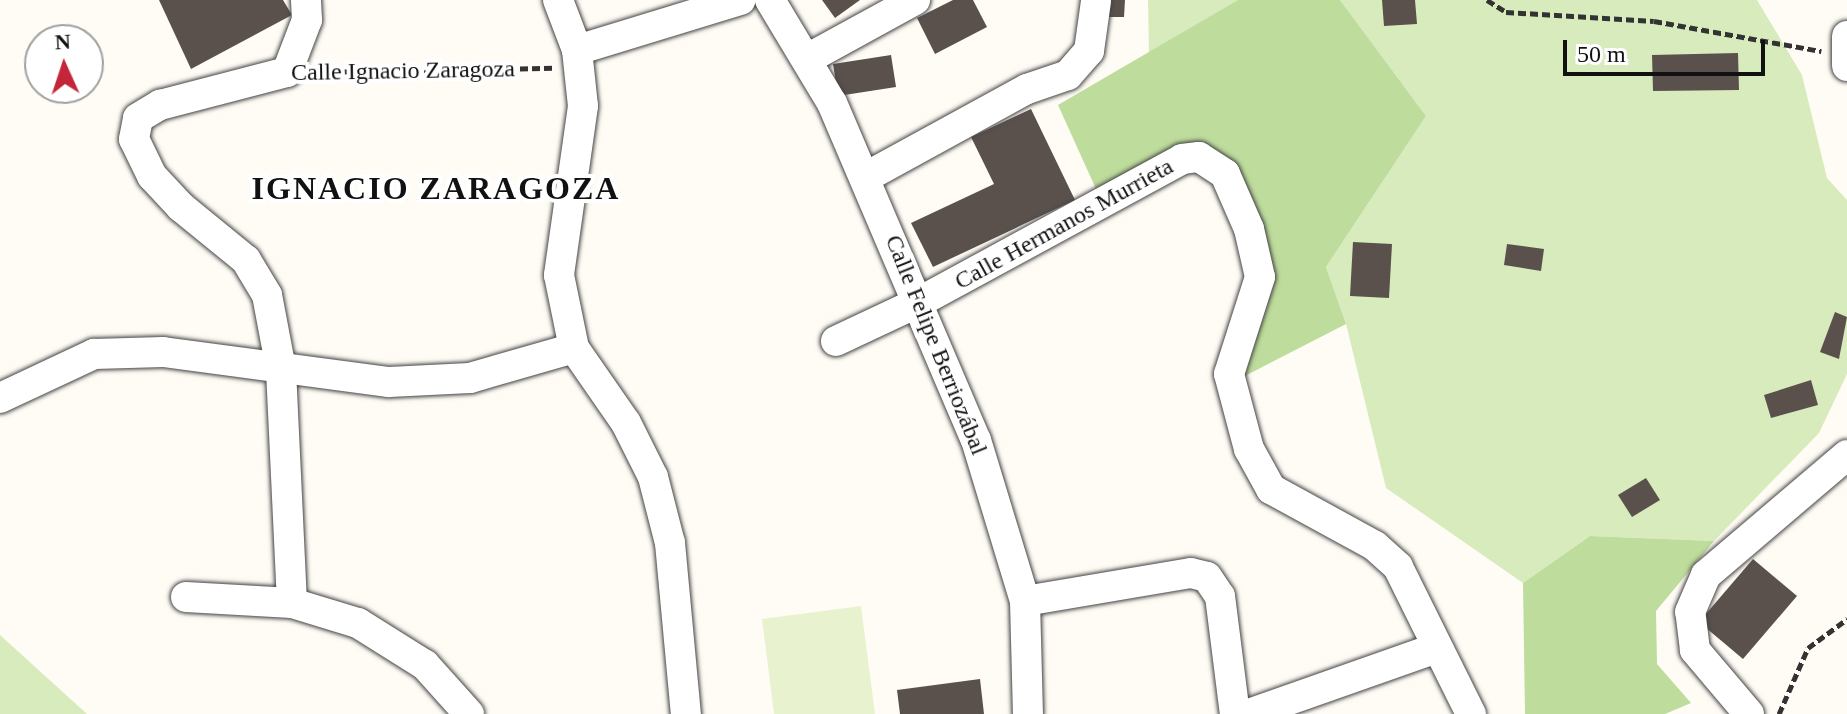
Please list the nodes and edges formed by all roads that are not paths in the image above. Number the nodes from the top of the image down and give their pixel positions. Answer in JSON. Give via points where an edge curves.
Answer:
{"nodes":[{"id":1,"x":306,"y":0,"type":"edge"},
{"id":2,"x":558,"y":0,"type":"edge"},
{"id":3,"x":741,"y":0,"type":"edge"},
{"id":4,"x":770,"y":0,"type":"edge"},
{"id":5,"x":915,"y":0,"type":"edge"},
{"id":6,"x":1096,"y":1,"type":"edge"},
{"id":7,"x":809,"y":58,"type":"junction"},
{"id":8,"x":578,"y":59,"type":"junction"},
{"id":9,"x":866,"y":177,"type":"junction"},
{"id":10,"x":921,"y":301,"type":"junction"},
{"id":11,"x":836,"y":341,"type":"dead end"},
{"id":12,"x":574,"y":348,"type":"junction"},
{"id":13,"x":281,"y":369,"type":"junction"},
{"id":14,"x":0,"y":398,"type":"edge"},
{"id":15,"x":1847,"y":455,"type":"edge"},
{"id":16,"x":186,"y":597,"type":"dead end"},
{"id":17,"x":1025,"y":601,"type":"junction"},
{"id":18,"x":292,"y":603,"type":"junction"},
{"id":19,"x":1436,"y":648,"type":"junction"},
{"id":20,"x":469,"y":714,"type":"edge"},
{"id":21,"x":686,"y":714,"type":"edge"},
{"id":22,"x":1028,"y":714,"type":"edge"},
{"id":23,"x":1235,"y":714,"type":"edge"},
{"id":24,"x":1249,"y":714,"type":"edge"},
{"id":25,"x":1471,"y":714,"type":"edge"},
{"id":26,"x":1749,"y":714,"type":"edge"}],
"edges":[{"from":1,"to":13,"type":"street","name":"Calle Ignacio Zaragoza","via":[[307,20],[287,72],[160,105],[138,118],[134,139],[152,176],[246,260],[267,295]]},
{"from":2,"to":8,"type":"street"},
{"from":3,"to":8,"type":"street"},
{"from":4,"to":7,"type":"street","name":"Calle Felipe Berriozábal"},
{"from":5,"to":7,"type":"street"},
{"from":6,"to":9,"type":"street","via":[[1089,51],[1068,75],[1027,89]]},
{"from":7,"to":9,"type":"street","name":"Calle Felipe Berriozábal"},
{"from":8,"to":12,"type":"street","via":[[583,106],[559,275]]},
{"from":9,"to":10,"type":"street","name":"Calle Felipe Berriozábal"},
{"from":10,"to":11,"type":"street","name":"Calle Hermanos Murrieta"},
{"from":10,"to":17,"type":"street","name":"Calle Felipe Berriozábal","via":[[976,440]]},
{"from":10,"to":19,"type":"street","name":"Calle Hermanos Murrieta","via":[[1182,159],[1199,157],[1225,174],[1249,229],[1260,277],[1229,374],[1249,449],[1271,489],[1375,546],[1398,567]]},
{"from":12,"to":13,"type":"street","via":[[470,378],[389,382]]},
{"from":12,"to":21,"type":"street","via":[[626,423],[653,477],[670,543]]},
{"from":13,"to":14,"type":"street","via":[[163,352],[94,354]]},
{"from":13,"to":18,"type":"street"},
{"from":15,"to":26,"type":"street","via":[[1706,575],[1690,612],[1695,650]]},
{"from":16,"to":18,"type":"street"},
{"from":17,"to":22,"type":"street","name":"Calle Felipe Berriozábal"},
{"from":17,"to":23,"type":"street","via":[[1191,573],[1207,577],[1220,596]]},
{"from":18,"to":20,"type":"street","via":[[358,623],[425,665]]},
{"from":19,"to":24,"type":"street"},
{"from":19,"to":25,"type":"street","name":"Calle Hermanos Murrieta"}]}
